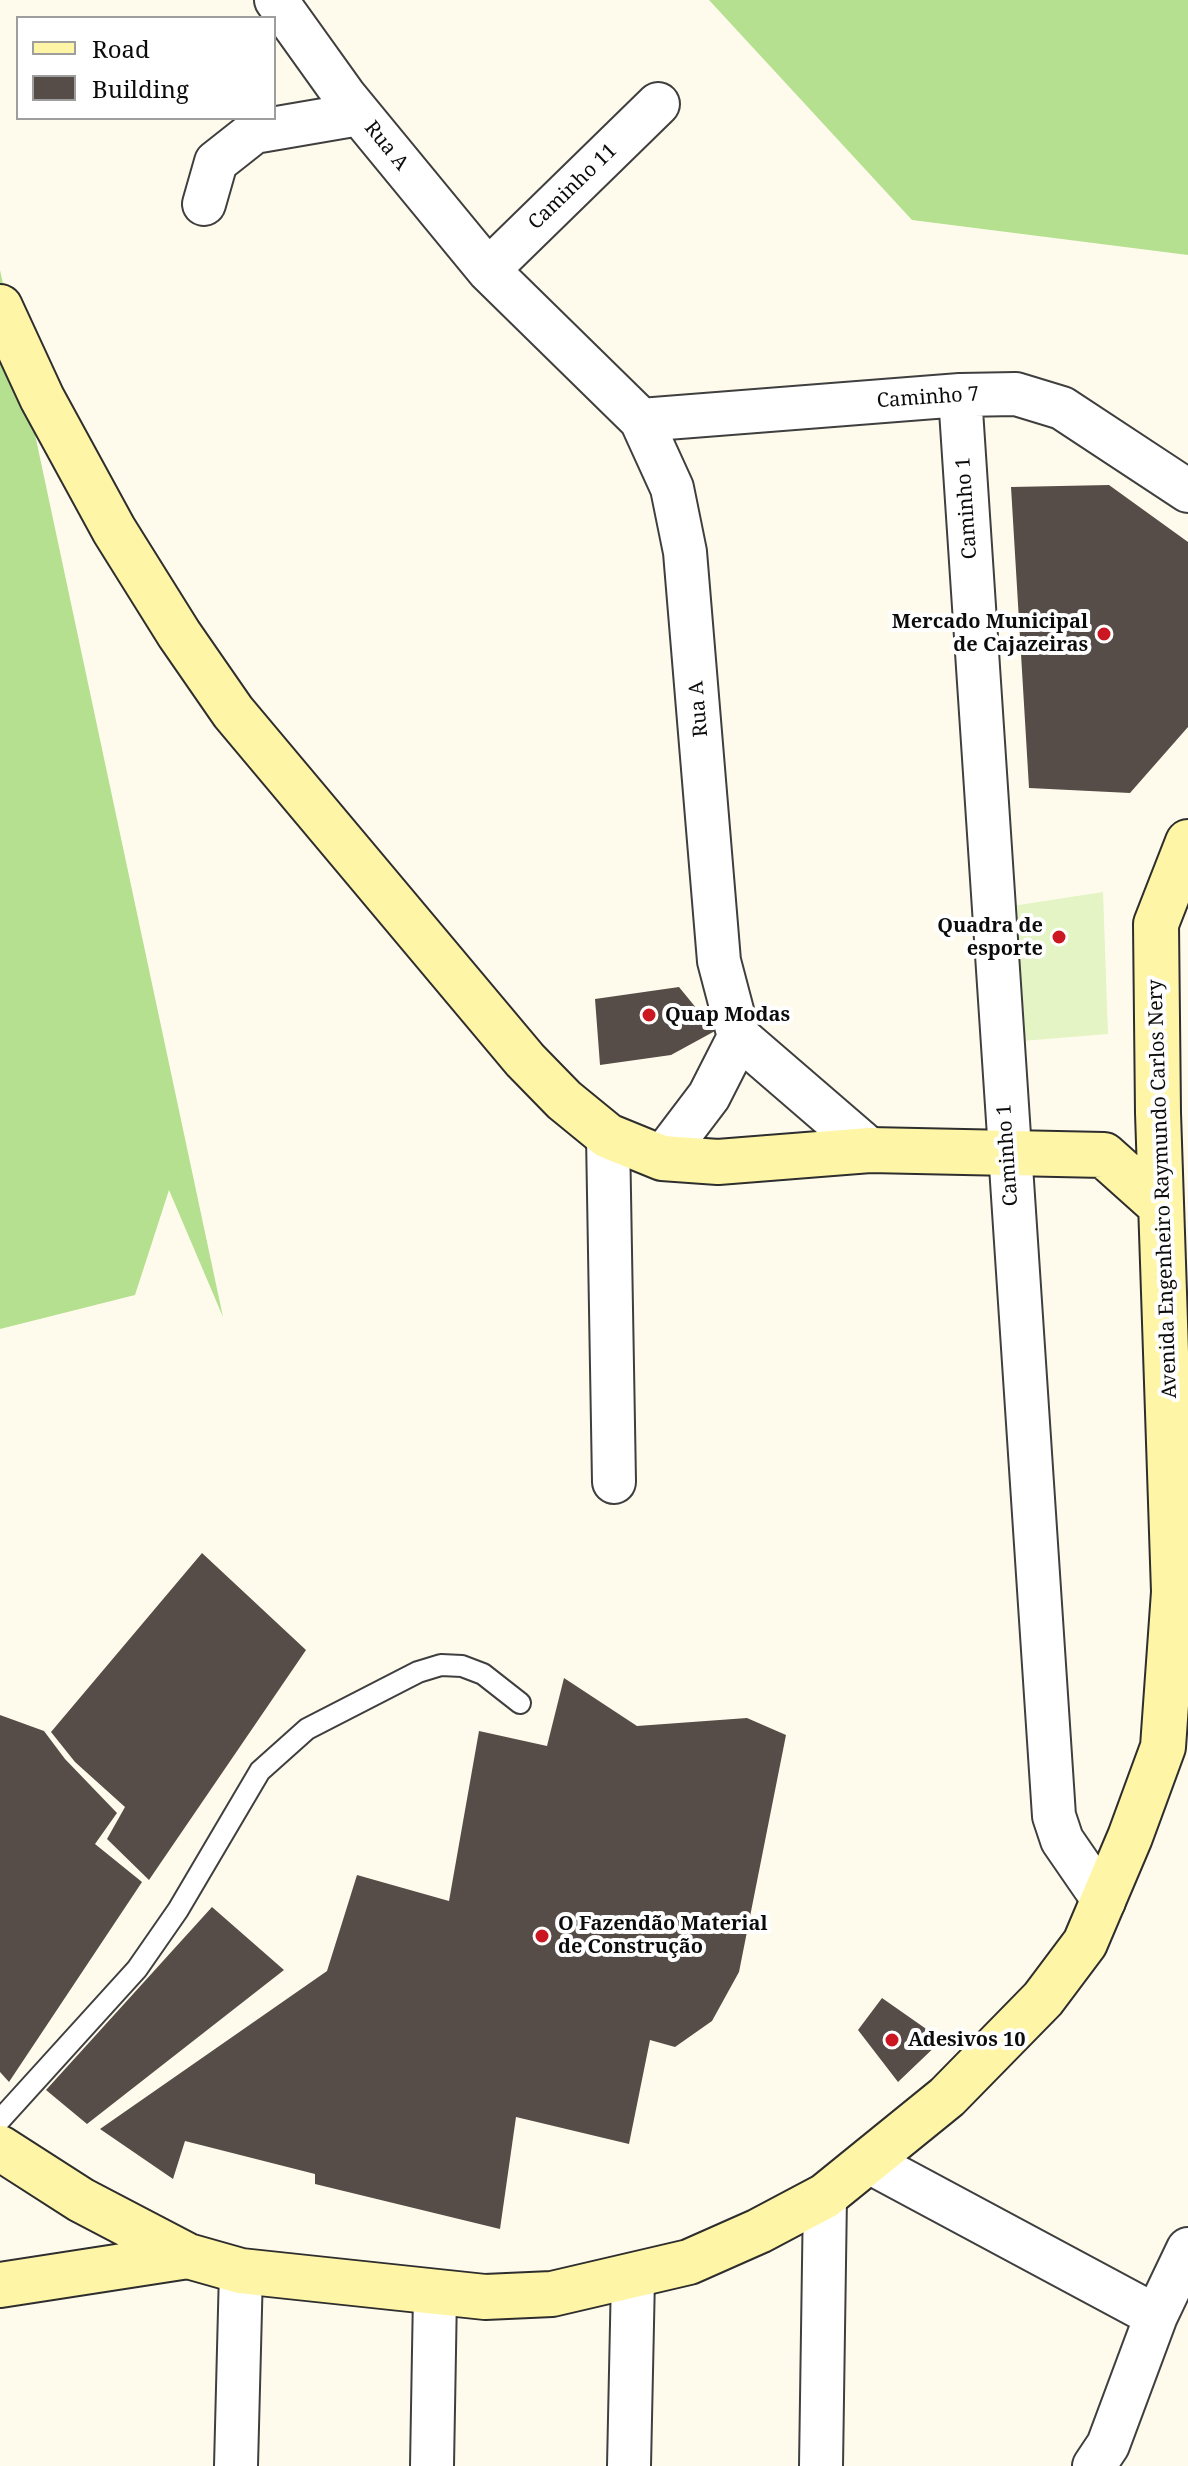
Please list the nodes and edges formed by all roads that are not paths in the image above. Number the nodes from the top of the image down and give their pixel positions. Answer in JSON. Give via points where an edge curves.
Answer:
{"nodes":[{"id":1,"x":276,"y":0,"type":"edge"},
{"id":2,"x":352,"y":104,"type":"junction"},
{"id":3,"x":658,"y":104,"type":"dead end"},
{"id":4,"x":204,"y":204,"type":"dead end"},
{"id":5,"x":488,"y":270,"type":"junction"},
{"id":6,"x":0,"y":307,"type":"edge"},
{"id":7,"x":960,"y":395,"type":"junction"},
{"id":8,"x":641,"y":420,"type":"junction"},
{"id":9,"x":1188,"y":491,"type":"edge"},
{"id":10,"x":1188,"y":842,"type":"edge"},
{"id":11,"x":1172,"y":918,"type":"edge"},
{"id":12,"x":739,"y":1037,"type":"junction"},
{"id":13,"x":1158,"y":1113,"type":"junction"},
{"id":14,"x":608,"y":1136,"type":"junction"},
{"id":15,"x":870,"y":1150,"type":"junction"},
{"id":16,"x":1008,"y":1151,"type":"junction"},
{"id":17,"x":1104,"y":1155,"type":"junction"},
{"id":18,"x":662,"y":1158,"type":"junction"},
{"id":19,"x":1161,"y":1206,"type":"junction"},
{"id":20,"x":614,"y":1482,"type":"dead end"},
{"id":21,"x":1181,"y":1493,"type":"edge"},
{"id":22,"x":520,"y":1703,"type":"dead end"},
{"id":23,"x":1175,"y":1754,"type":"edge"},
{"id":24,"x":1104,"y":1901,"type":"junction"},
{"id":25,"x":0,"y":2120,"type":"edge"},
{"id":26,"x":0,"y":2148,"type":"edge"},
{"id":27,"x":869,"y":2162,"type":"junction"},
{"id":28,"x":825,"y":2196,"type":"junction"},
{"id":29,"x":1188,"y":2249,"type":"edge"},
{"id":30,"x":188,"y":2256,"type":"junction"},
{"id":31,"x":241,"y":2271,"type":"junction"},
{"id":32,"x":633,"y":2277,"type":"junction"},
{"id":33,"x":0,"y":2285,"type":"edge"},
{"id":34,"x":435,"y":2294,"type":"junction"},
{"id":35,"x":1156,"y":2316,"type":"junction"},
{"id":36,"x":1104,"y":2459,"type":"edge"},
{"id":37,"x":236,"y":2466,"type":"edge"},
{"id":38,"x":432,"y":2466,"type":"edge"},
{"id":39,"x":629,"y":2466,"type":"edge"},
{"id":40,"x":821,"y":2466,"type":"edge"}],
"edges":[{"from":1,"to":2,"type":"street","name":"Rua A"},
{"from":2,"to":4,"type":"street","via":[[254,132],[216,162]]},
{"from":2,"to":5,"type":"street","name":"Rua A"},
{"from":3,"to":5,"type":"street","name":"Caminho 11"},
{"from":5,"to":8,"type":"street","name":"Rua A"},
{"from":6,"to":14,"type":"main road","via":[[42,398],[114,530],[233,712],[525,1060]]},
{"from":7,"to":8,"type":"street","name":"Caminho 7"},
{"from":7,"to":9,"type":"street","name":"Caminho 7","via":[[1016,394],[1062,408]]},
{"from":7,"to":16,"type":"street","name":"Caminho 1"},
{"from":8,"to":12,"type":"street","name":"Rua A","via":[[672,488],[685,552],[719,961]]},
{"from":10,"to":11,"type":"main road","name":"Avenida Engenheiro Raymundo Carlos Nery"},
{"from":11,"to":13,"type":"main road","name":"Avenida Engenheiro Raymundo Carlos Nery"},
{"from":12,"to":15,"type":"street"},
{"from":12,"to":18,"type":"street","via":[[709,1096]]},
{"from":13,"to":17,"type":"main road"},
{"from":13,"to":19,"type":"main road","name":"Avenida Engenheiro Raymundo Carlos Nery"},
{"from":14,"to":18,"type":"main road"},
{"from":14,"to":20,"type":"street"},
{"from":15,"to":16,"type":"main road"},
{"from":15,"to":18,"type":"main road","via":[[718,1162]]},
{"from":16,"to":17,"type":"main road"},
{"from":16,"to":24,"type":"street","name":"Caminho 1","via":[[1054,1816],[1062,1840]]},
{"from":17,"to":19,"type":"main road"},
{"from":19,"to":21,"type":"main road","name":"Avenida Engenheiro Raymundo Carlos Nery"},
{"from":21,"to":23,"type":"main road","name":"Avenida Engenheiro Raymundo Carlos Nery","via":[[1174,1592]]},
{"from":22,"to":25,"type":"lane","via":[[483,1674],[441,1665],[307,1729],[260,1771],[137,1969]]},
{"from":23,"to":24,"type":"main road","name":"Avenida Engenheiro Raymundo Carlos Nery"},
{"from":24,"to":27,"type":"main road","name":"Avenida Engenheiro Raymundo Carlos Nery","via":[[1085,1943],[1043,1999],[947,2097]]},
{"from":26,"to":30,"type":"main road","via":[[81,2200]]},
{"from":27,"to":28,"type":"main road","name":"Avenida Engenheiro Raymundo Carlos Nery"},
{"from":27,"to":35,"type":"street"},
{"from":28,"to":32,"type":"main road","name":"Avenida Engenheiro Raymundo Carlos Nery","via":[[689,2262]]},
{"from":28,"to":40,"type":"street"},
{"from":29,"to":35,"type":"street"},
{"from":30,"to":31,"type":"main road","name":"Avenida Engenheiro Raymundo Carlos Nery"},
{"from":30,"to":33,"type":"main road"},
{"from":31,"to":34,"type":"main road","name":"Avenida Engenheiro Raymundo Carlos Nery"},
{"from":31,"to":37,"type":"street"},
{"from":32,"to":34,"type":"main road","name":"Avenida Engenheiro Raymundo Carlos Nery","via":[[552,2294]]},
{"from":32,"to":39,"type":"street"},
{"from":34,"to":38,"type":"street"},
{"from":35,"to":36,"type":"street"}]}
